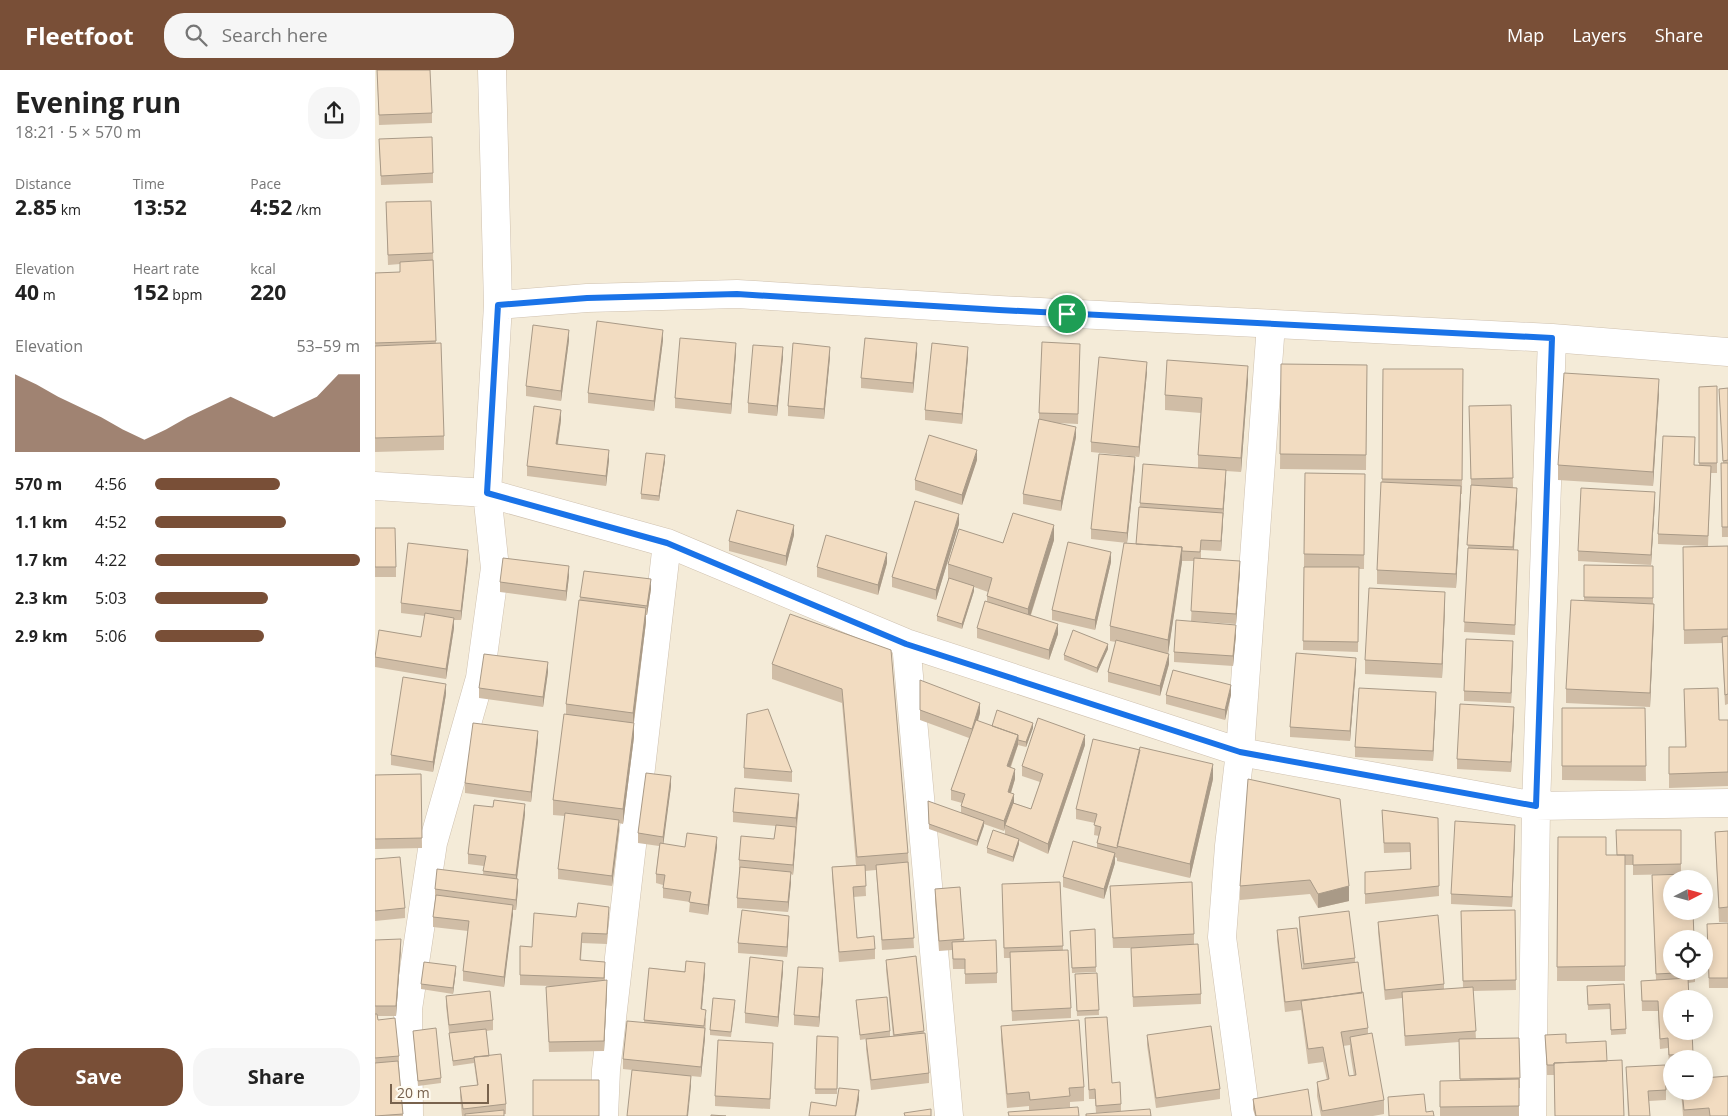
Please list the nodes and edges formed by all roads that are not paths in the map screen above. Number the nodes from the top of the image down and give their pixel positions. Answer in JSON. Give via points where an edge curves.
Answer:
{"nodes":[{"id":1,"x":492,"y":70,"type":"edge"},
{"id":2,"x":498,"y":305,"type":"junction"},
{"id":3,"x":1271,"y":324,"type":"junction"},
{"id":4,"x":1552,"y":338,"type":"junction"},
{"id":5,"x":1728,"y":352,"type":"edge"},
{"id":6,"x":375,"y":486,"type":"edge"},
{"id":7,"x":487,"y":493,"type":"junction"},
{"id":8,"x":667,"y":543,"type":"junction"},
{"id":9,"x":906,"y":644,"type":"junction"},
{"id":10,"x":1240,"y":752,"type":"junction"},
{"id":11,"x":1728,"y":803,"type":"edge"},
{"id":12,"x":1536,"y":806,"type":"junction"},
{"id":13,"x":409,"y":1116,"type":"edge"},
{"id":14,"x":604,"y":1116,"type":"edge"},
{"id":15,"x":949,"y":1116,"type":"edge"},
{"id":16,"x":1245,"y":1116,"type":"edge"},
{"id":17,"x":1532,"y":1116,"type":"edge"}],
"edges":[{"from":1,"to":2,"type":"street"},
{"from":2,"to":3,"type":"street","via":[[587,298],[737,294]]},
{"from":2,"to":7,"type":"street"},
{"from":3,"to":4,"type":"street"},
{"from":3,"to":10,"type":"street"},
{"from":4,"to":5,"type":"street"},
{"from":4,"to":12,"type":"street"},
{"from":6,"to":7,"type":"street"},
{"from":7,"to":8,"type":"street"},
{"from":7,"to":13,"type":"street","via":[[495,568],[480,678],[433,843],[408,1009]]},
{"from":8,"to":9,"type":"street"},
{"from":8,"to":14,"type":"street","via":[[606,1070]]},
{"from":9,"to":10,"type":"street"},
{"from":9,"to":15,"type":"street"},
{"from":10,"to":12,"type":"street"},
{"from":10,"to":16,"type":"street","via":[[1222,936]]},
{"from":11,"to":12,"type":"street"},
{"from":12,"to":17,"type":"street"}]}
